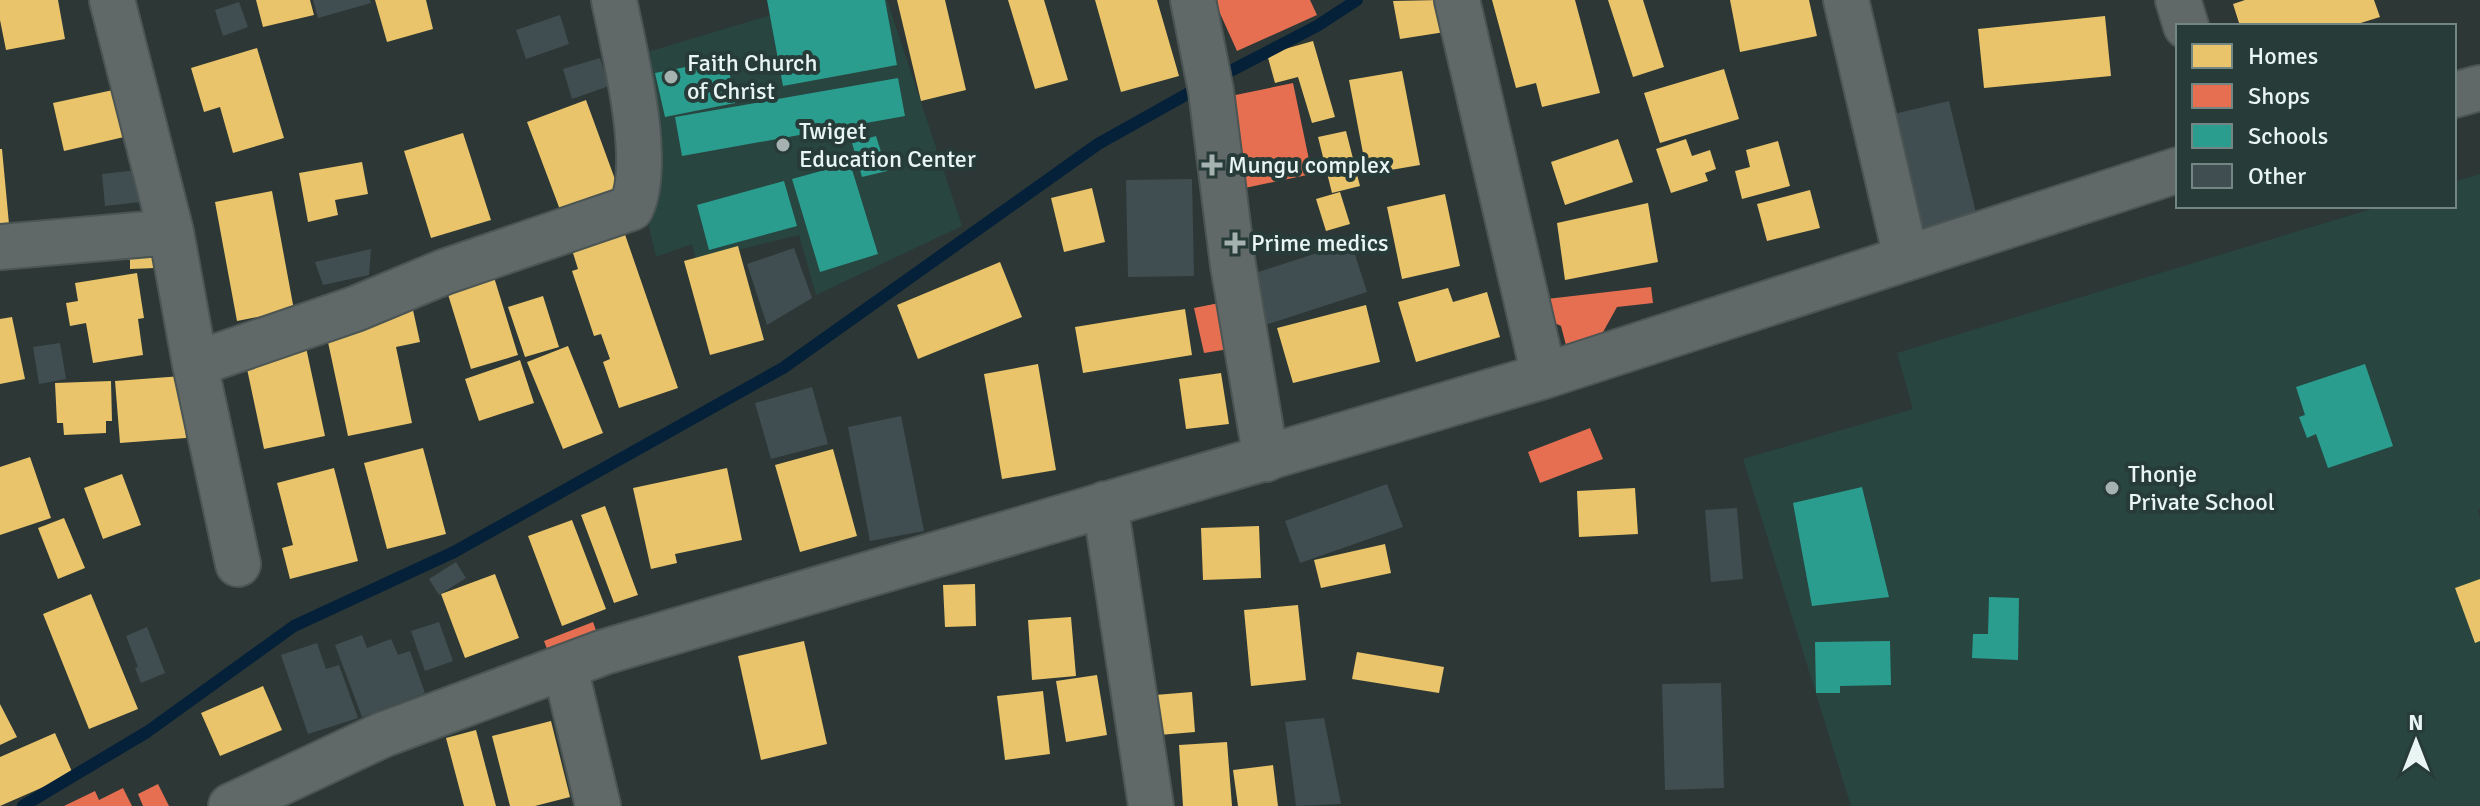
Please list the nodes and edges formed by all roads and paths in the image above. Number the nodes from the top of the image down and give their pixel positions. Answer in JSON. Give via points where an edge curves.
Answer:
{"nodes":[{"id":1,"x":112,"y":0,"type":"edge"},
{"id":2,"x":614,"y":0,"type":"edge"},
{"id":3,"x":1193,"y":0,"type":"edge"},
{"id":4,"x":1457,"y":0,"type":"edge"},
{"id":5,"x":1846,"y":0,"type":"edge"},
{"id":6,"x":2178,"y":0,"type":"edge"},
{"id":7,"x":2185,"y":24,"type":"edge"},
{"id":8,"x":2480,"y":88,"type":"edge"},
{"id":9,"x":2456,"y":94,"type":"edge"},
{"id":10,"x":2176,"y":171,"type":"edge"},
{"id":11,"x":171,"y":232,"type":"junction"},
{"id":12,"x":0,"y":247,"type":"edge"},
{"id":13,"x":1906,"y":257,"type":"junction"},
{"id":14,"x":195,"y":364,"type":"junction"},
{"id":15,"x":1544,"y":376,"type":"junction"},
{"id":16,"x":1266,"y":459,"type":"junction"},
{"id":17,"x":1105,"y":504,"type":"junction"},
{"id":18,"x":238,"y":564,"type":"dead end"},
{"id":19,"x":565,"y":667,"type":"junction"},
{"id":20,"x":287,"y":793,"type":"edge"},
{"id":21,"x":231,"y":806,"type":"edge"},
{"id":22,"x":598,"y":806,"type":"edge"},
{"id":23,"x":1151,"y":806,"type":"edge"}],
"edges":[{"from":1,"to":11,"type":"street"},
{"from":2,"to":14,"type":"street","via":[[640,164],[631,208]]},
{"from":3,"to":16,"type":"street"},
{"from":4,"to":15,"type":"street"},
{"from":5,"to":13,"type":"street"},
{"from":6,"to":7,"type":"street"},
{"from":8,"to":9,"type":"street"},
{"from":10,"to":13,"type":"street"},
{"from":11,"to":12,"type":"street"},
{"from":11,"to":14,"type":"street"},
{"from":13,"to":15,"type":"street"},
{"from":14,"to":18,"type":"street"},
{"from":15,"to":16,"type":"street"},
{"from":16,"to":17,"type":"street"},
{"from":17,"to":19,"type":"street"},
{"from":17,"to":23,"type":"street"},
{"from":19,"to":20,"type":"street","via":[[382,735]]},
{"from":19,"to":22,"type":"street"},
{"from":20,"to":21,"type":"street"}]}
